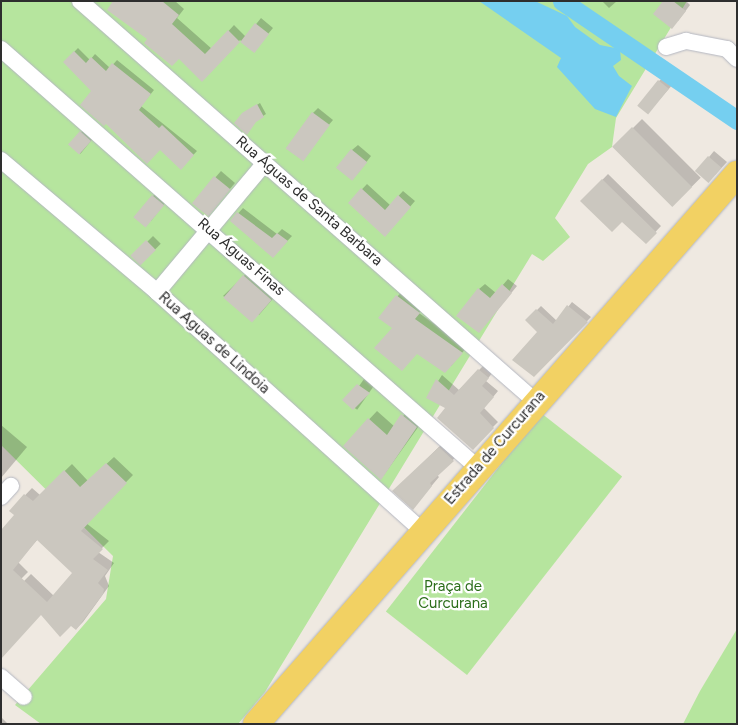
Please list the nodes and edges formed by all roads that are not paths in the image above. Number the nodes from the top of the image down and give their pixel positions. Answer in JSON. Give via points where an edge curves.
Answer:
{"nodes":[{"id":1,"x":80,"y":1,"type":"edge"},
{"id":2,"x":666,"y":47,"type":"dead end"},
{"id":3,"x":1,"y":49,"type":"edge"},
{"id":4,"x":737,"y":59,"type":"edge"},
{"id":5,"x":1,"y":160,"type":"edge"},
{"id":6,"x":265,"y":163,"type":"junction"},
{"id":7,"x":737,"y":174,"type":"edge"},
{"id":8,"x":209,"y":229,"type":"junction"},
{"id":9,"x":157,"y":292,"type":"junction"},
{"id":10,"x":536,"y":402,"type":"junction"},
{"id":11,"x":478,"y":468,"type":"junction"},
{"id":12,"x":422,"y":530,"type":"junction"},
{"id":13,"x":1,"y":676,"type":"edge"},
{"id":14,"x":24,"y":697,"type":"dead end"},
{"id":15,"x":256,"y":724,"type":"edge"}],
"edges":[{"from":1,"to":6,"type":"street","name":"Rua Águas de Santa Barbara"},
{"from":2,"to":4,"type":"street","via":[[686,41],[727,49]]},
{"from":3,"to":8,"type":"street","name":"Rua Águas Finas"},
{"from":5,"to":9,"type":"street","name":"Rua Aguas de Lindoia"},
{"from":6,"to":8,"type":"street"},
{"from":6,"to":10,"type":"street","name":"Rua Águas de Santa Barbara"},
{"from":7,"to":10,"type":"main road","name":"Estrada de Curcurana"},
{"from":8,"to":9,"type":"street"},
{"from":8,"to":11,"type":"street","name":"Rua Águas Finas"},
{"from":9,"to":12,"type":"street","name":"Rua Aguas de Lindoia"},
{"from":10,"to":11,"type":"main road","name":"Estrada de Curcurana"},
{"from":11,"to":12,"type":"main road","name":"Estrada de Curcurana"},
{"from":12,"to":15,"type":"main road","name":"Estrada de Curcurana"},
{"from":13,"to":14,"type":"street"}]}
